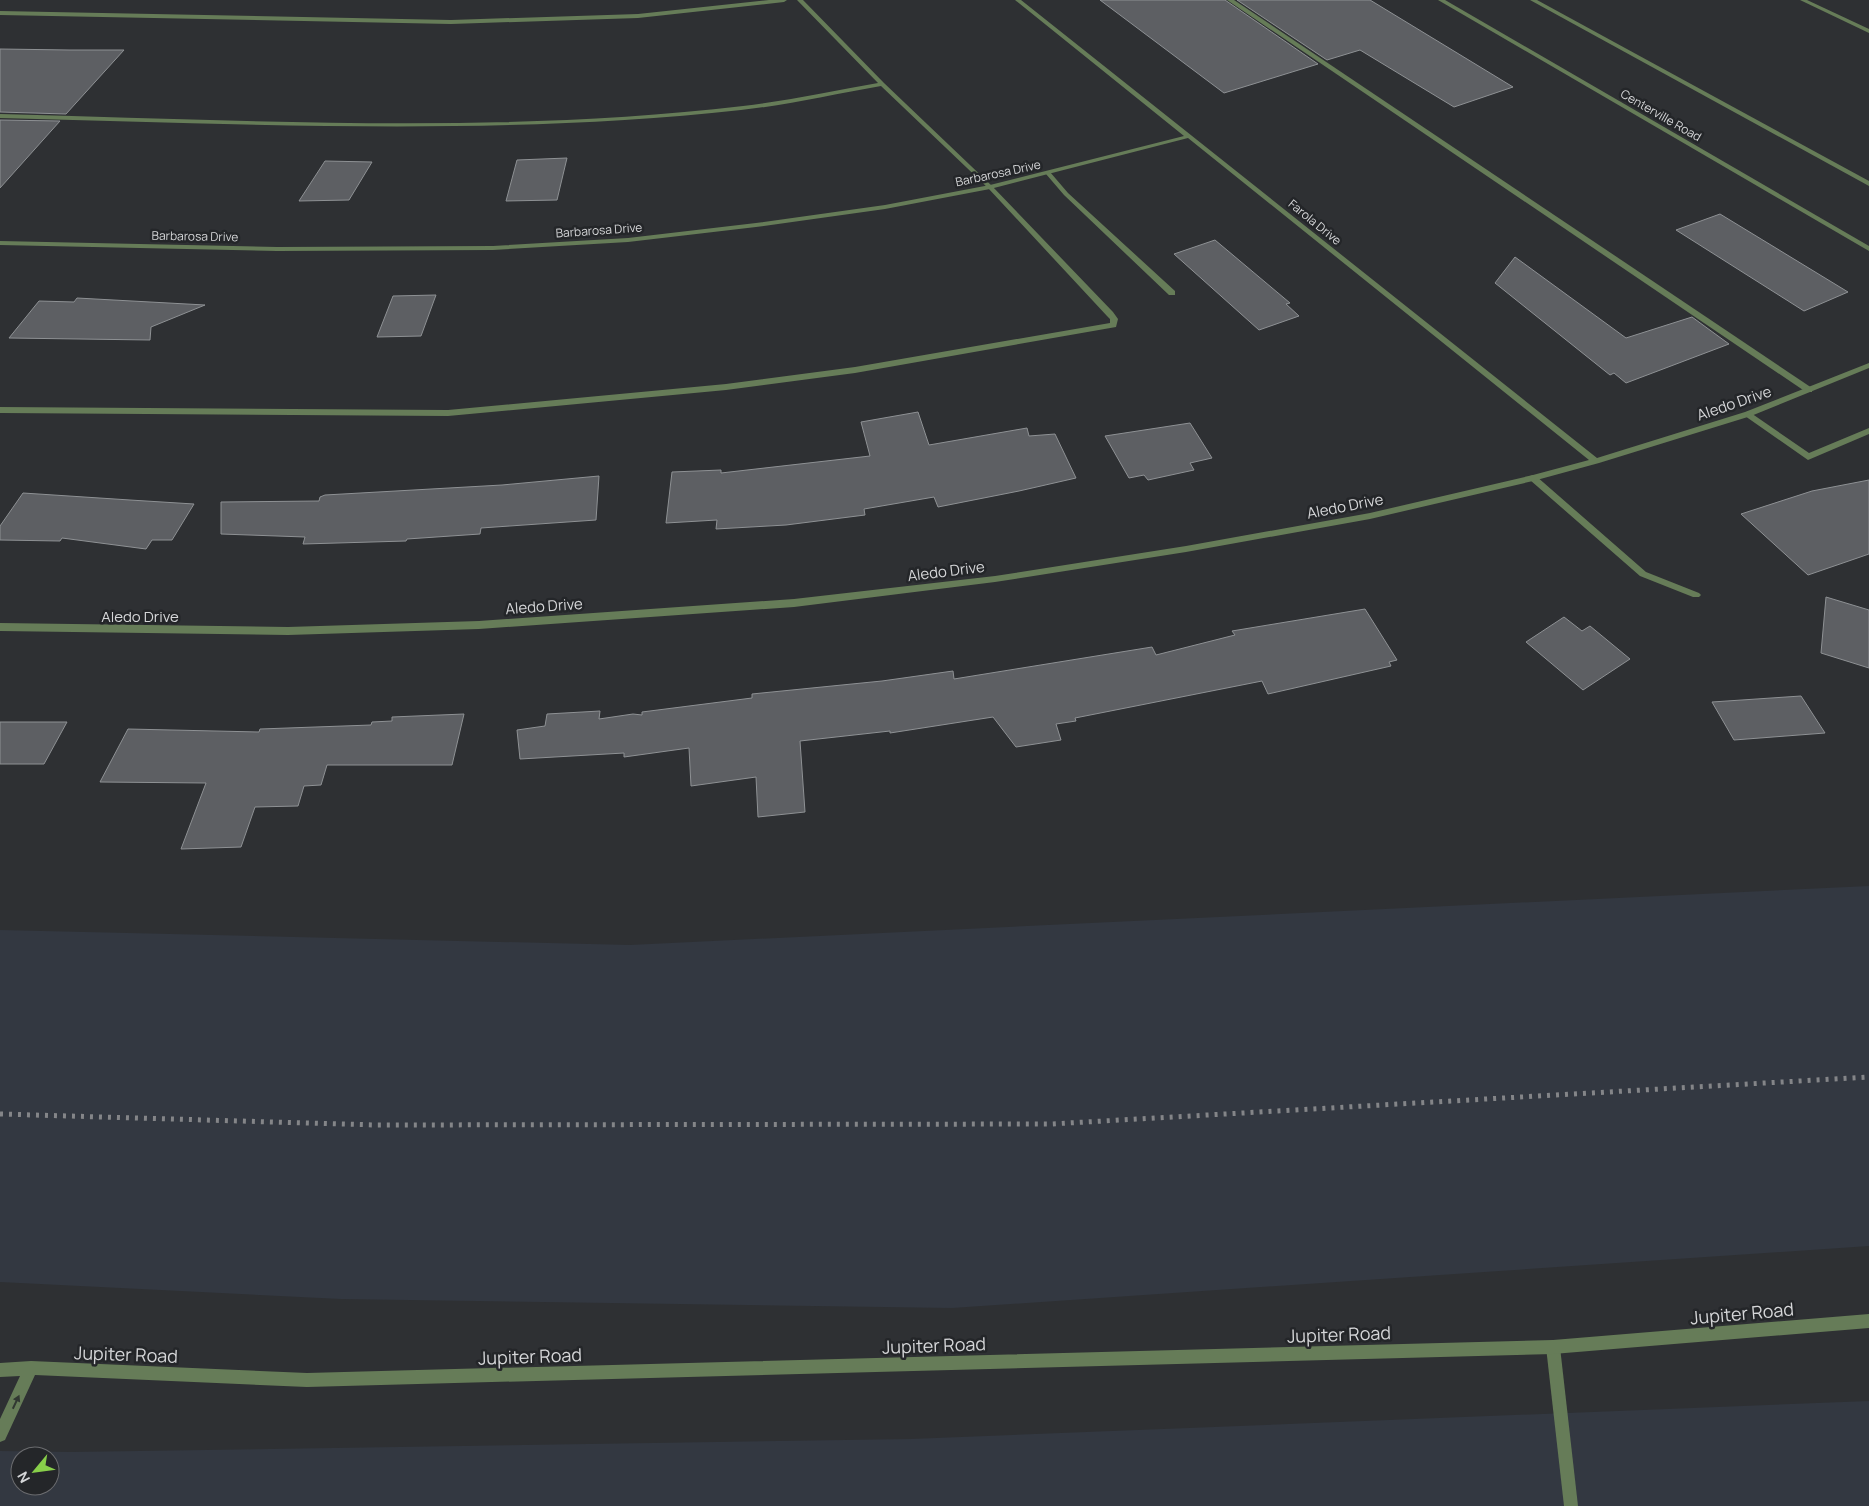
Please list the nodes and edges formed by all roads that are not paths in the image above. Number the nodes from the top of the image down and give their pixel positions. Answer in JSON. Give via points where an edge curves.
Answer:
{"nodes":[{"id":1,"x":784,"y":0,"type":"edge"},
{"id":2,"x":800,"y":0,"type":"edge"},
{"id":3,"x":1018,"y":0,"type":"edge"},
{"id":4,"x":1230,"y":0,"type":"edge"},
{"id":5,"x":1441,"y":0,"type":"edge"},
{"id":6,"x":1533,"y":0,"type":"edge"},
{"id":7,"x":1803,"y":0,"type":"edge"},
{"id":8,"x":0,"y":13,"type":"edge"},
{"id":9,"x":1869,"y":31,"type":"edge"},
{"id":10,"x":882,"y":84,"type":"junction"},
{"id":11,"x":0,"y":116,"type":"edge"},
{"id":12,"x":1190,"y":136,"type":"junction"},
{"id":13,"x":1048,"y":173,"type":"junction"},
{"id":14,"x":1869,"y":184,"type":"edge"},
{"id":15,"x":990,"y":187,"type":"junction"},
{"id":16,"x":0,"y":243,"type":"edge"},
{"id":17,"x":1869,"y":249,"type":"edge"},
{"id":18,"x":1172,"y":293,"type":"dead end"},
{"id":19,"x":1868,"y":366,"type":"edge"},
{"id":20,"x":1809,"y":390,"type":"junction"},
{"id":21,"x":0,"y":410,"type":"edge"},
{"id":22,"x":1748,"y":414,"type":"junction"},
{"id":23,"x":1869,"y":431,"type":"edge"},
{"id":24,"x":1596,"y":461,"type":"junction"},
{"id":25,"x":1533,"y":478,"type":"junction"},
{"id":26,"x":1696,"y":595,"type":"dead end"},
{"id":27,"x":0,"y":627,"type":"edge"},
{"id":28,"x":1869,"y":1321,"type":"edge"},
{"id":29,"x":1553,"y":1347,"type":"junction"},
{"id":30,"x":32,"y":1368,"type":"junction"},
{"id":31,"x":0,"y":1370,"type":"edge"},
{"id":32,"x":0,"y":1435,"type":"edge"},
{"id":33,"x":1571,"y":1506,"type":"edge"}],
"edges":[{"from":1,"to":8,"type":"street","via":[[638,16],[451,22]]},
{"from":2,"to":10,"type":"street"},
{"from":3,"to":12,"type":"street","name":"Farola Drive"},
{"from":4,"to":20,"type":"street"},
{"from":5,"to":17,"type":"street","name":"Centerville Road"},
{"from":6,"to":14,"type":"street"},
{"from":7,"to":9,"type":"street"},
{"from":10,"to":11,"type":"street","via":[[743,107],[629,117],[441,125]]},
{"from":10,"to":15,"type":"street"},
{"from":12,"to":13,"type":"street","name":"Barbarosa Drive"},
{"from":12,"to":24,"type":"street","name":"Farola Drive"},
{"from":13,"to":15,"type":"street","name":"Barbarosa Drive"},
{"from":13,"to":18,"type":"street","via":[[1066,194]]},
{"from":15,"to":16,"type":"street","name":"Barbarosa Drive","via":[[885,207],[628,240],[503,247],[277,249]]},
{"from":15,"to":21,"type":"street","via":[[1110,314],[1114,319],[1113,325],[846,372],[726,387],[448,412]]},
{"from":19,"to":20,"type":"street","name":"Aledo Drive"},
{"from":20,"to":22,"type":"street","name":"Aledo Drive"},
{"from":22,"to":23,"type":"street","via":[[1808,457]]},
{"from":22,"to":24,"type":"street","name":"Aledo Drive"},
{"from":24,"to":25,"type":"street","name":"Aledo Drive"},
{"from":25,"to":26,"type":"street","via":[[1643,574]]},
{"from":25,"to":27,"type":"street","name":"Aledo Drive","via":[[1370,516],[1186,549],[995,579],[794,603],[479,625],[288,631]]},
{"from":28,"to":29,"type":"street","name":"Jupiter Road"},
{"from":29,"to":30,"type":"street","name":"Jupiter Road","via":[[307,1380]]},
{"from":29,"to":33,"type":"street"},
{"from":30,"to":31,"type":"street","name":"Jupiter Road"},
{"from":32,"to":30,"type":"street","one_way":true}]}
